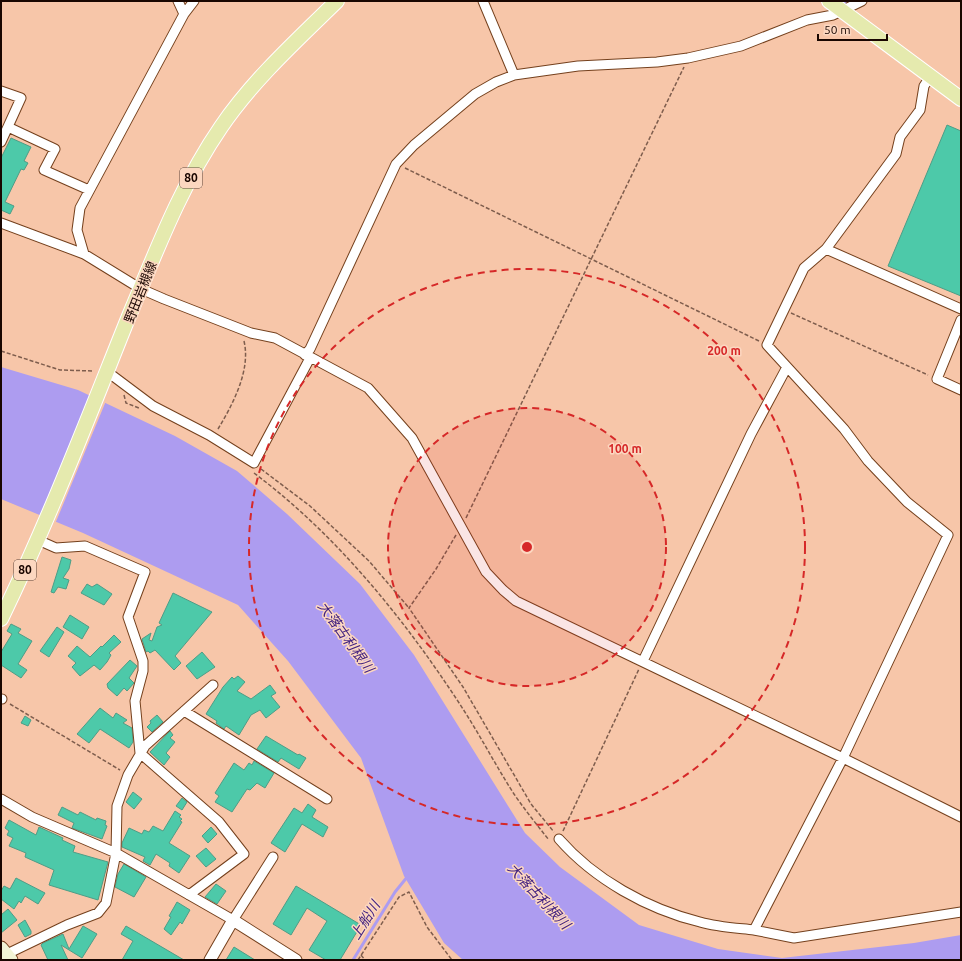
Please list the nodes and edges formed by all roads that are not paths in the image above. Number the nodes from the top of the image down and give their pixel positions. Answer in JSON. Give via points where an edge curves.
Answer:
{"nodes":[{"id":1,"x":178,"y":1,"type":"edge"},
{"id":2,"x":194,"y":1,"type":"edge"},
{"id":3,"x":337,"y":1,"type":"edge"},
{"id":4,"x":483,"y":1,"type":"edge"},
{"id":5,"x":829,"y":1,"type":"edge"},
{"id":6,"x":862,"y":1,"type":"edge"},
{"id":7,"x":842,"y":10,"type":"junction"},
{"id":8,"x":184,"y":14,"type":"junction"},
{"id":9,"x":514,"y":75,"type":"junction"},
{"id":10,"x":930,"y":77,"type":"junction"},
{"id":11,"x":1,"y":91,"type":"edge"},
{"id":12,"x":961,"y":99,"type":"edge"},
{"id":13,"x":8,"y":127,"type":"junction"},
{"id":14,"x":1,"y":142,"type":"edge"},
{"id":15,"x":89,"y":190,"type":"junction"},
{"id":16,"x":1,"y":223,"type":"edge"},
{"id":17,"x":826,"y":249,"type":"junction"},
{"id":18,"x":84,"y":254,"type":"junction"},
{"id":19,"x":141,"y":289,"type":"junction"},
{"id":20,"x":961,"y":309,"type":"edge"},
{"id":21,"x":961,"y":320,"type":"edge"},
{"id":22,"x":308,"y":356,"type":"junction"},
{"id":23,"x":787,"y":367,"type":"junction"},
{"id":24,"x":106,"y":374,"type":"junction"},
{"id":25,"x":961,"y":390,"type":"edge"},
{"id":26,"x":38,"y":540,"type":"junction"},
{"id":27,"x":1,"y":619,"type":"edge"},
{"id":28,"x":643,"y":660,"type":"junction"},
{"id":29,"x":214,"y":685,"type":"dead end"},
{"id":30,"x":184,"y":711,"type":"junction"},
{"id":31,"x":140,"y":753,"type":"junction"},
{"id":32,"x":843,"y":758,"type":"junction"},
{"id":33,"x":1,"y":799,"type":"edge"},
{"id":34,"x":327,"y":799,"type":"dead end"},
{"id":35,"x":961,"y":817,"type":"edge"},
{"id":36,"x":559,"y":839,"type":"road end"},
{"id":37,"x":116,"y":853,"type":"junction"},
{"id":38,"x":273,"y":857,"type":"dead end"},
{"id":39,"x":189,"y":895,"type":"junction"},
{"id":40,"x":961,"y":912,"type":"edge"},
{"id":41,"x":233,"y":920,"type":"junction"},
{"id":42,"x":754,"y":930,"type":"junction"},
{"id":43,"x":5,"y":955,"type":"edge"},
{"id":44,"x":210,"y":960,"type":"edge"},
{"id":45,"x":296,"y":960,"type":"edge"}],
"edges":[{"from":1,"to":8,"type":"street"},
{"from":2,"to":8,"type":"street"},
{"from":3,"to":19,"type":"main road","name":"野田岩槻線","number":"80","via":[[266,73],[221,126],[179,202]]},
{"from":4,"to":9,"type":"street"},
{"from":5,"to":7,"type":"main road"},
{"from":6,"to":7,"type":"street"},
{"from":7,"to":9,"type":"street","via":[[784,28],[741,46],[688,58],[578,66]]},
{"from":7,"to":10,"type":"main road"},
{"from":8,"to":15,"type":"street"},
{"from":9,"to":22,"type":"street","via":[[476,94],[414,145],[396,164]]},
{"from":10,"to":12,"type":"main road"},
{"from":10,"to":17,"type":"street","via":[[924,86],[920,110],[900,137],[896,154]]},
{"from":11,"to":13,"type":"street","via":[[21,98]]},
{"from":13,"to":14,"type":"street"},
{"from":13,"to":15,"type":"street","via":[[55,149],[44,170]]},
{"from":15,"to":18,"type":"street","via":[[80,208],[77,230]]},
{"from":16,"to":18,"type":"street"},
{"from":17,"to":20,"type":"street"},
{"from":17,"to":23,"type":"street","via":[[804,268],[767,345]]},
{"from":18,"to":19,"type":"street"},
{"from":19,"to":22,"type":"street","via":[[241,329],[275,338]]},
{"from":19,"to":24,"type":"main road","name":"野田岩槻線","number":"80"},
{"from":21,"to":25,"type":"street","via":[[937,379]]},
{"from":22,"to":24,"type":"street","via":[[252,467],[212,438],[153,406],[113,376]]},
{"from":22,"to":28,"type":"street","via":[[368,388],[389,410],[412,438],[486,572],[503,590],[516,600]]},
{"from":23,"to":28,"type":"street","via":[[751,434]]},
{"from":23,"to":32,"type":"street","via":[[907,502],[948,535]]},
{"from":24,"to":26,"type":"main road","name":"野田岩槻線","number":"80"},
{"from":26,"to":27,"type":"main road","name":"野田岩槻線","number":"80"},
{"from":26,"to":31,"type":"street","via":[[56,548],[85,546],[145,572],[128,617],[143,661],[135,701]]},
{"from":28,"to":32,"type":"street"},
{"from":29,"to":30,"type":"street"},
{"from":30,"to":31,"type":"street"},
{"from":30,"to":34,"type":"street"},
{"from":31,"to":37,"type":"street","via":[[128,775],[117,806]]},
{"from":31,"to":39,"type":"street","via":[[219,822],[244,854]]},
{"from":32,"to":35,"type":"street"},
{"from":32,"to":42,"type":"street"},
{"from":33,"to":37,"type":"street","via":[[32,817]]},
{"from":36,"to":42,"type":"street","via":[[573,855],[594,871],[640,900],[700,922]]},
{"from":37,"to":39,"type":"street"},
{"from":37,"to":43,"type":"street","via":[[106,903],[98,913]]},
{"from":38,"to":41,"type":"street"},
{"from":39,"to":41,"type":"street"},
{"from":40,"to":42,"type":"street","via":[[794,938]]},
{"from":41,"to":44,"type":"street"},
{"from":41,"to":45,"type":"street"}]}
